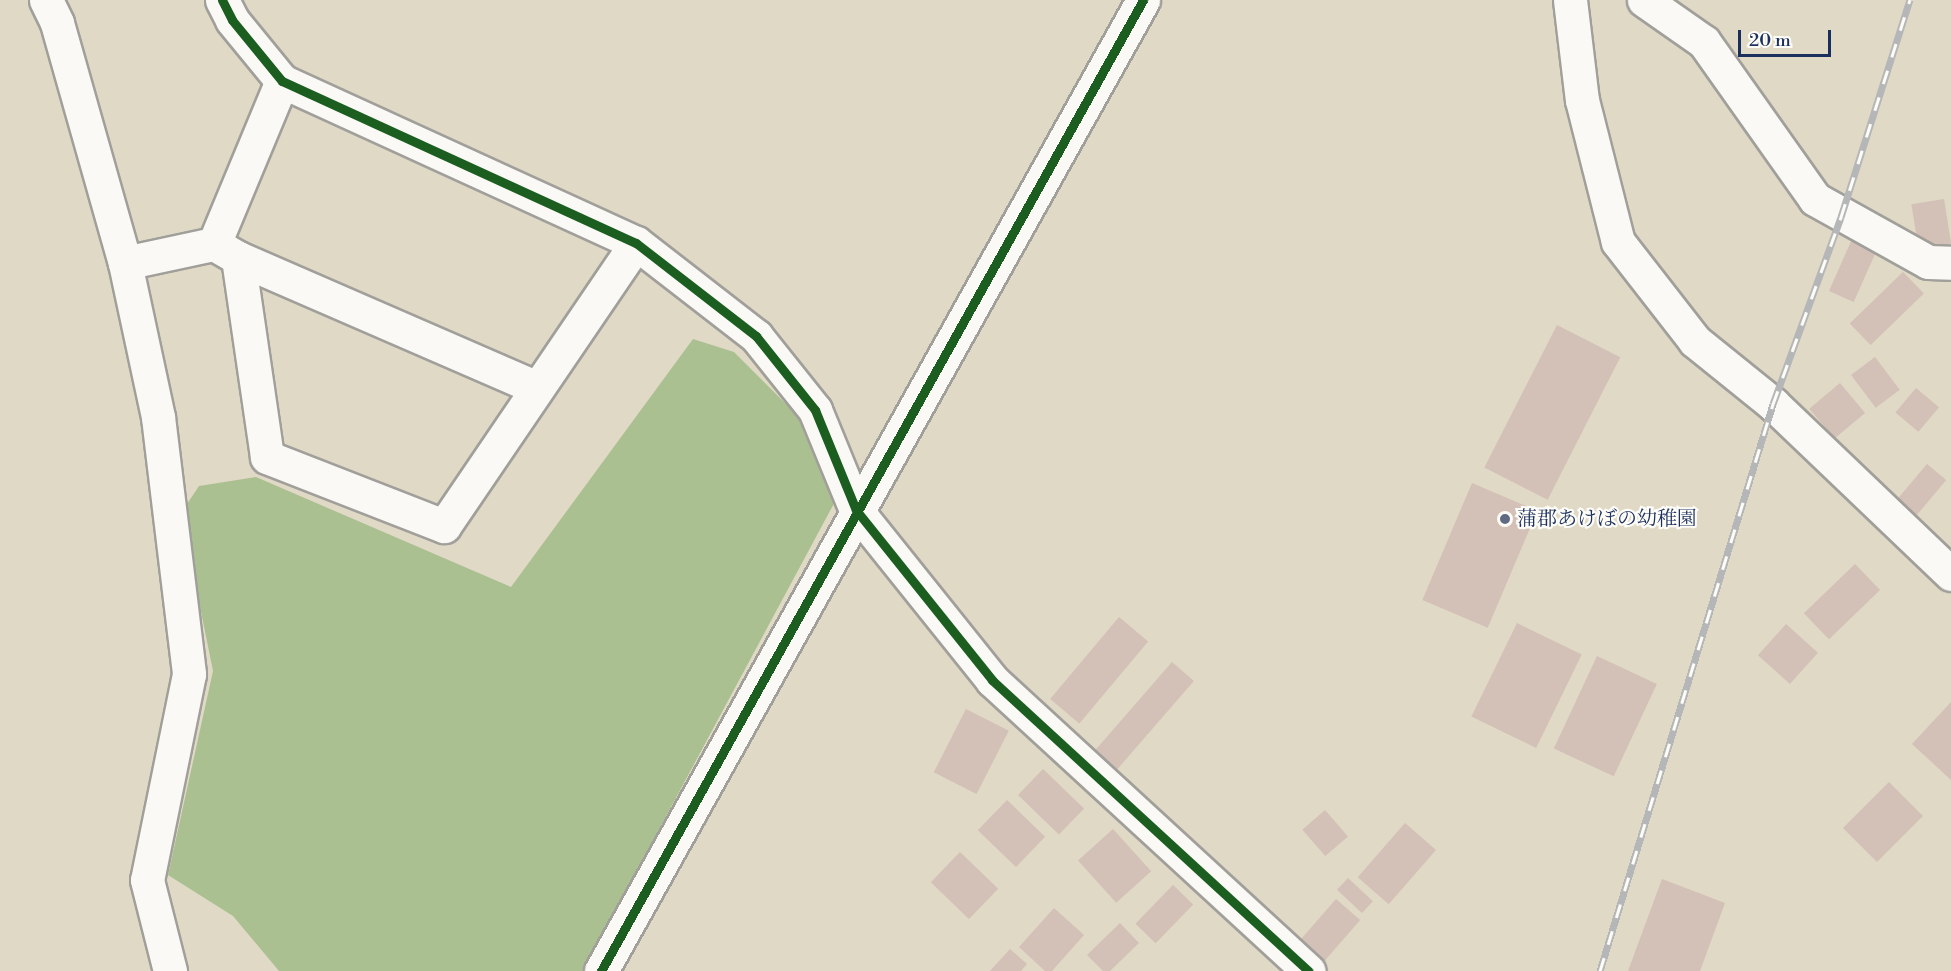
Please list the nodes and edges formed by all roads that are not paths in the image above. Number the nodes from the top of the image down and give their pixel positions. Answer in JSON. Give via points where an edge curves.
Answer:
{"nodes":[{"id":1,"x":46,"y":0,"type":"edge"},
{"id":2,"x":222,"y":0,"type":"edge"},
{"id":3,"x":1143,"y":0,"type":"edge"},
{"id":4,"x":1570,"y":0,"type":"edge"},
{"id":5,"x":1644,"y":0,"type":"edge"},
{"id":6,"x":282,"y":81,"type":"junction"},
{"id":7,"x":636,"y":243,"type":"junction"},
{"id":8,"x":226,"y":251,"type":"junction"},
{"id":9,"x":125,"y":263,"type":"junction"},
{"id":10,"x":1951,"y":263,"type":"edge"},
{"id":11,"x":537,"y":388,"type":"junction"},
{"id":12,"x":856,"y":510,"type":"junction"},
{"id":13,"x":1948,"y":563,"type":"edge"},
{"id":14,"x":170,"y":971,"type":"edge"},
{"id":15,"x":601,"y":971,"type":"edge"},
{"id":16,"x":1308,"y":971,"type":"edge"}],
"edges":[{"from":1,"to":9,"type":"street","via":[[57,23]]},
{"from":2,"to":6,"type":"street","via":[[232,20]]},
{"from":3,"to":12,"type":"street"},
{"from":4,"to":13,"type":"street","via":[[1582,100],[1618,242],[1695,341],[1773,404]]},
{"from":5,"to":10,"type":"street","via":[[1704,42],[1815,200],[1928,262]]},
{"from":6,"to":7,"type":"street"},
{"from":6,"to":8,"type":"street"},
{"from":7,"to":11,"type":"street"},
{"from":7,"to":12,"type":"street","via":[[756,336],[815,410]]},
{"from":8,"to":9,"type":"street"},
{"from":8,"to":11,"type":"street"},
{"from":8,"to":11,"type":"street","via":[[267,457],[444,526]]},
{"from":9,"to":14,"type":"street","via":[[158,417],[189,674],[147,880]]},
{"from":12,"to":15,"type":"street"},
{"from":12,"to":16,"type":"street","via":[[993,680]]}]}
